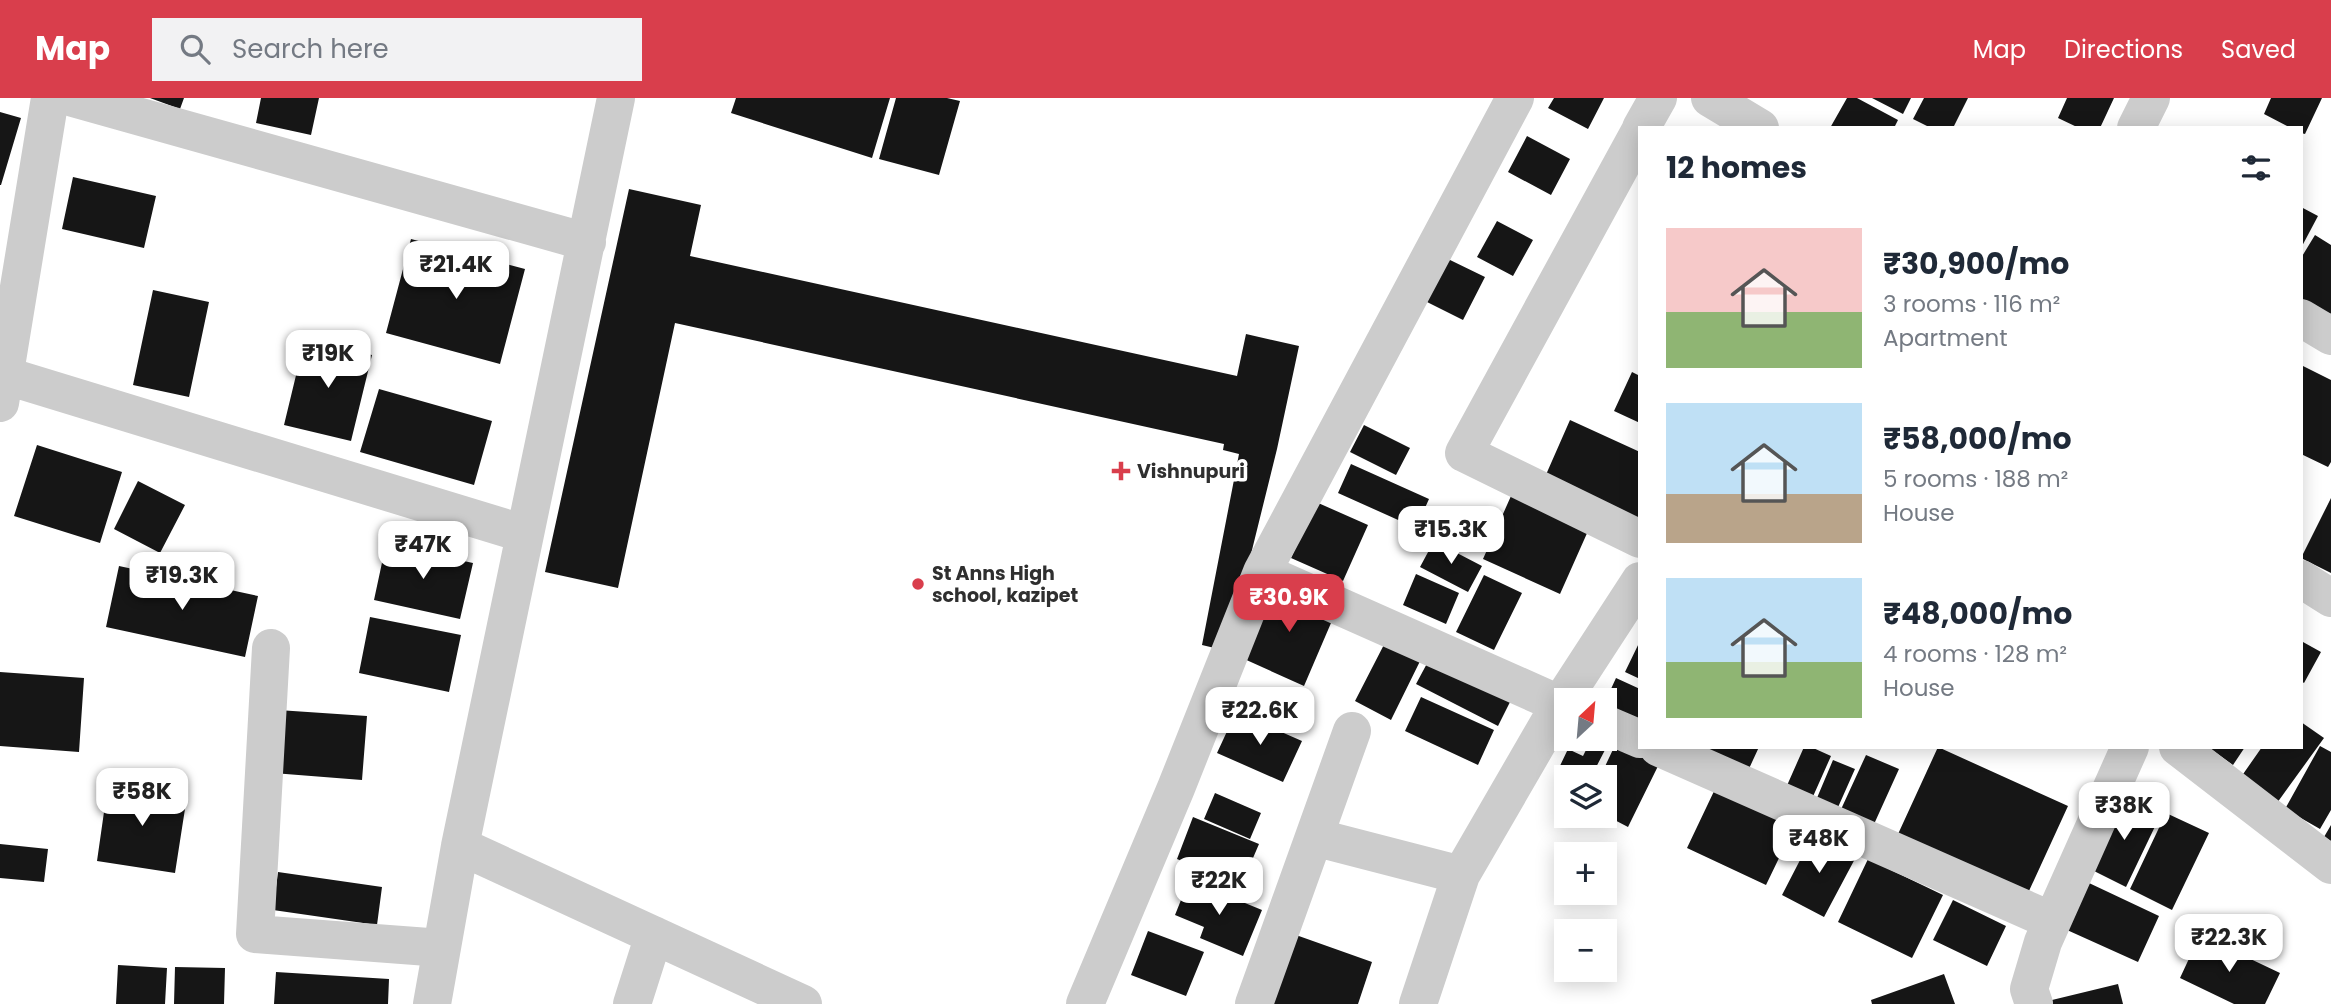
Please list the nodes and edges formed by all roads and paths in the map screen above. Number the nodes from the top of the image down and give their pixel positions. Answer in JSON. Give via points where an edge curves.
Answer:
{"nodes":[{"id":1,"x":50,"y":98,"type":"edge"},
{"id":2,"x":73,"y":98,"type":"edge"},
{"id":3,"x":616,"y":98,"type":"edge"},
{"id":4,"x":1515,"y":98,"type":"edge"},
{"id":5,"x":1657,"y":98,"type":"edge"},
{"id":6,"x":1710,"y":98,"type":"edge"},
{"id":7,"x":2151,"y":98,"type":"edge"},
{"id":8,"x":1643,"y":126,"type":"edge"},
{"id":9,"x":1756,"y":126,"type":"edge"},
{"id":10,"x":2137,"y":126,"type":"edge"},
{"id":11,"x":1638,"y":134,"type":"edge"},
{"id":12,"x":587,"y":242,"type":"junction"},
{"id":13,"x":2303,"y":319,"type":"edge"},
{"id":14,"x":2331,"y":336,"type":"edge"},
{"id":15,"x":2,"y":384,"type":"edge"},
{"id":16,"x":525,"y":534,"type":"junction"},
{"id":17,"x":1638,"y":539,"type":"edge"},
{"id":18,"x":1262,"y":572,"type":"junction"},
{"id":19,"x":2303,"y":580,"type":"edge"},
{"id":20,"x":1638,"y":584,"type":"edge"},
{"id":21,"x":2331,"y":598,"type":"edge"},
{"id":22,"x":271,"y":648,"type":"dead end"},
{"id":23,"x":1574,"y":688,"type":"edge"},
{"id":24,"x":1554,"y":702,"type":"edge"},
{"id":25,"x":1554,"y":721,"type":"edge"},
{"id":26,"x":1617,"y":729,"type":"edge"},
{"id":27,"x":1352,"y":731,"type":"dead end"},
{"id":28,"x":1638,"y":738,"type":"edge"},
{"id":29,"x":1663,"y":749,"type":"edge"},
{"id":30,"x":2129,"y":749,"type":"edge"},
{"id":31,"x":2181,"y":749,"type":"edge"},
{"id":32,"x":1314,"y":837,"type":"junction"},
{"id":33,"x":460,"y":846,"type":"junction"},
{"id":34,"x":2331,"y":865,"type":"edge"},
{"id":35,"x":1461,"y":875,"type":"junction"},
{"id":36,"x":2052,"y":921,"type":"junction"},
{"id":37,"x":653,"y":935,"type":"junction"},
{"id":38,"x":442,"y":948,"type":"junction"},
{"id":39,"x":432,"y":1004,"type":"edge"},
{"id":40,"x":632,"y":1004,"type":"edge"},
{"id":41,"x":803,"y":1004,"type":"edge"},
{"id":42,"x":1085,"y":1004,"type":"edge"},
{"id":43,"x":1254,"y":1004,"type":"edge"},
{"id":44,"x":1418,"y":1004,"type":"edge"},
{"id":45,"x":2034,"y":1004,"type":"edge"}],
"edges":[{"from":1,"to":15,"type":"street"},
{"from":2,"to":12,"type":"street"},
{"from":3,"to":12,"type":"street"},
{"from":4,"to":18,"type":"street"},
{"from":5,"to":8,"type":"street"},
{"from":6,"to":9,"type":"street"},
{"from":7,"to":10,"type":"street"},
{"from":11,"to":17,"type":"street","via":[[1464,453]]},
{"from":12,"to":16,"type":"street"},
{"from":13,"to":14,"type":"street"},
{"from":15,"to":16,"type":"street"},
{"from":16,"to":33,"type":"street"},
{"from":18,"to":24,"type":"street"},
{"from":18,"to":42,"type":"street"},
{"from":19,"to":21,"type":"street"},
{"from":20,"to":23,"type":"street"},
{"from":22,"to":38,"type":"street","via":[[256,934]]},
{"from":25,"to":35,"type":"street"},
{"from":26,"to":28,"type":"street"},
{"from":27,"to":32,"type":"street"},
{"from":29,"to":36,"type":"street"},
{"from":30,"to":36,"type":"street"},
{"from":31,"to":34,"type":"street"},
{"from":32,"to":35,"type":"street"},
{"from":32,"to":43,"type":"street"},
{"from":33,"to":37,"type":"street"},
{"from":33,"to":38,"type":"street"},
{"from":35,"to":44,"type":"street"},
{"from":36,"to":45,"type":"street","via":[[2029,989]]},
{"from":37,"to":40,"type":"street"},
{"from":37,"to":41,"type":"street"},
{"from":38,"to":39,"type":"street"}]}
